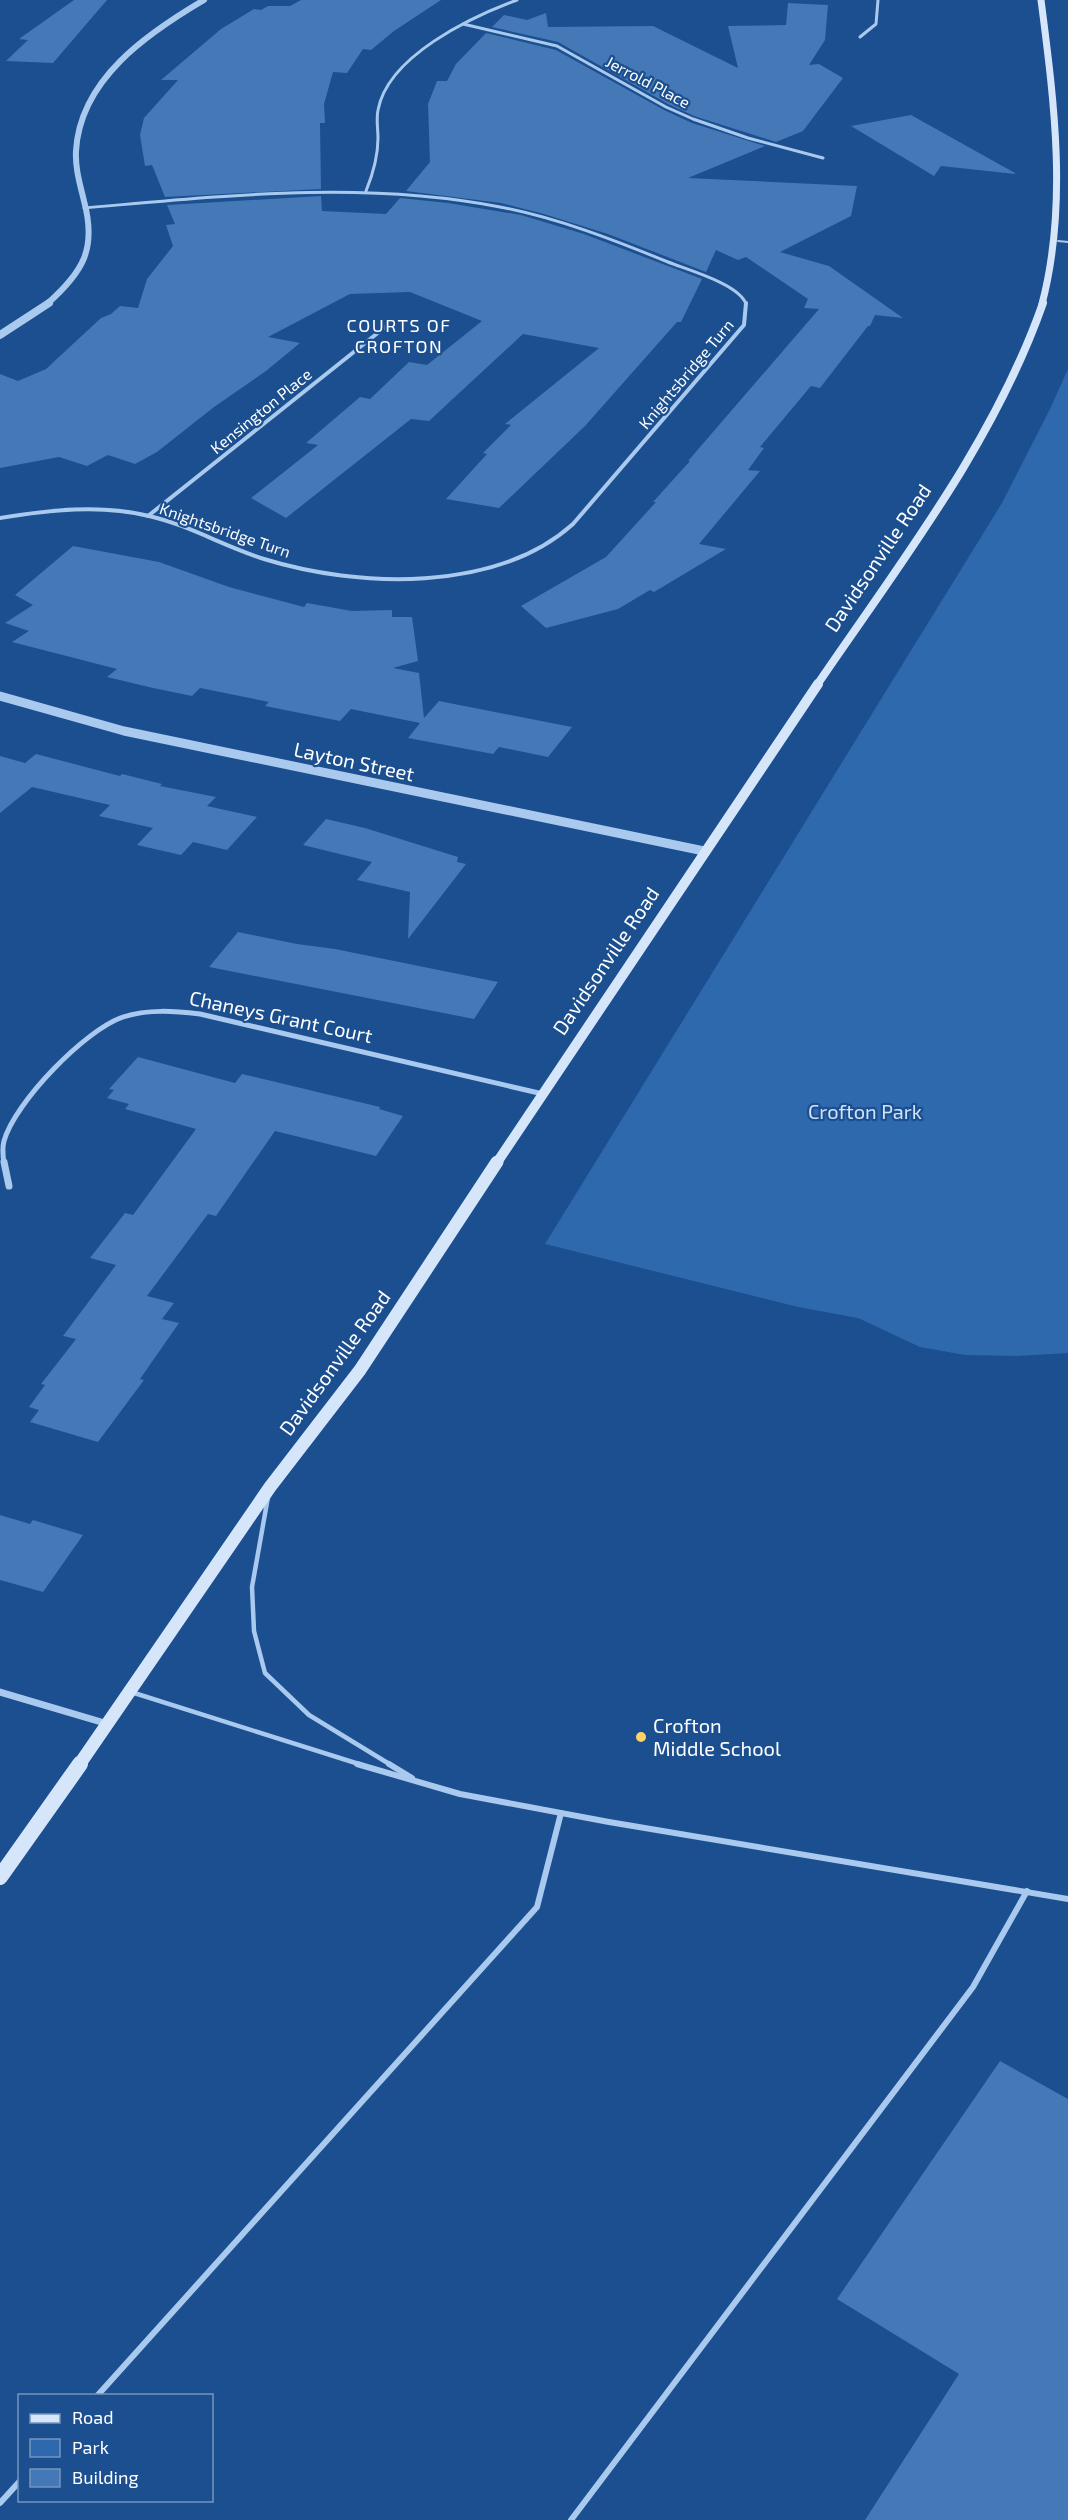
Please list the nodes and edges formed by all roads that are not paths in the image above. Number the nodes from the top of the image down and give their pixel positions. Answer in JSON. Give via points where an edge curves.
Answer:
{"nodes":[{"id":1,"x":204,"y":0,"type":"edge"},
{"id":2,"x":517,"y":0,"type":"edge"},
{"id":3,"x":878,"y":0,"type":"edge"},
{"id":4,"x":1041,"y":0,"type":"edge"},
{"id":5,"x":463,"y":24,"type":"junction"},
{"id":6,"x":860,"y":37,"type":"dead end"},
{"id":7,"x":823,"y":158,"type":"dead end"},
{"id":8,"x":366,"y":191,"type":"junction"},
{"id":9,"x":84,"y":208,"type":"junction"},
{"id":10,"x":1058,"y":241,"type":"junction"},
{"id":11,"x":1068,"y":242,"type":"edge"},
{"id":12,"x":388,"y":324,"type":"dead end"},
{"id":13,"x":0,"y":335,"type":"edge"},
{"id":14,"x":148,"y":516,"type":"junction"},
{"id":15,"x":0,"y":518,"type":"edge"},
{"id":16,"x":0,"y":696,"type":"edge"},
{"id":17,"x":704,"y":851,"type":"junction"},
{"id":18,"x":543,"y":1094,"type":"junction"},
{"id":19,"x":9,"y":1186,"type":"dead end"},
{"id":20,"x":270,"y":1487,"type":"junction"},
{"id":21,"x":0,"y":1692,"type":"edge"},
{"id":22,"x":131,"y":1692,"type":"junction"},
{"id":23,"x":109,"y":1724,"type":"junction"},
{"id":24,"x":419,"y":1783,"type":"junction"},
{"id":25,"x":561,"y":1813,"type":"junction"},
{"id":26,"x":0,"y":1877,"type":"edge"},
{"id":27,"x":1027,"y":1891,"type":"junction"},
{"id":28,"x":1068,"y":1899,"type":"edge"},
{"id":29,"x":99,"y":2394,"type":"edge"},
{"id":30,"x":18,"y":2483,"type":"edge"},
{"id":31,"x":0,"y":2503,"type":"edge"},
{"id":32,"x":571,"y":2520,"type":"edge"}],
"edges":[{"from":1,"to":9,"type":"street","via":[[132,50],[92,98],[80,123],[75,150]]},
{"from":2,"to":5,"type":"street"},
{"from":3,"to":6,"type":"street","via":[[876,24]]},
{"from":4,"to":10,"type":"main road","name":"Davidsonville Road","via":[[1060,146],[1062,199]]},
{"from":5,"to":7,"type":"street","name":"Jerrold Place","via":[[557,46],[693,119]]},
{"from":5,"to":8,"type":"street","via":[[413,57],[386,90],[379,105],[375,169]]},
{"from":8,"to":9,"type":"street","name":"Knightsbridge Turn","via":[[270,192]]},
{"from":8,"to":14,"type":"street","name":"Knightsbridge Turn","via":[[467,201],[548,220],[716,281],[747,300],[750,310],[744,325],[573,524],[548,544],[482,570],[381,579],[330,574],[230,548]]},
{"from":9,"to":13,"type":"street","via":[[90,230],[83,263],[48,303]]},
{"from":10,"to":11,"type":"lane"},
{"from":10,"to":17,"type":"main road","name":"Davidsonville Road","via":[[1029,346],[999,408],[947,493]]},
{"from":12,"to":14,"type":"street","name":"Kensington Place"},
{"from":14,"to":15,"type":"street","name":"Knightsbridge Turn","via":[[57,510]]},
{"from":16,"to":17,"type":"street","name":"Layton Street","via":[[124,730]]},
{"from":17,"to":18,"type":"main road","name":"Davidsonville Road"},
{"from":18,"to":19,"type":"street","name":"Chaneys Grant Court","via":[[200,1014],[144,1012],[124,1016],[87,1036],[16,1119],[4,1141],[3,1161]]},
{"from":18,"to":20,"type":"main road","name":"Davidsonville Road","via":[[360,1370]]},
{"from":20,"to":22,"type":"main road","name":"Davidsonville Road"},
{"from":20,"to":24,"type":"lane","via":[[252,1587],[254,1631],[265,1673],[309,1715]]},
{"from":21,"to":23,"type":"street"},
{"from":22,"to":23,"type":"main road","name":"Davidsonville Road"},
{"from":22,"to":24,"type":"lane"},
{"from":23,"to":26,"type":"main road","name":"Davidsonville Road"},
{"from":24,"to":25,"type":"lane"},
{"from":25,"to":27,"type":"lane"},
{"from":25,"to":29,"type":"lane","via":[[537,1906]]},
{"from":27,"to":28,"type":"lane"},
{"from":27,"to":32,"type":"lane","via":[[973,1987]]},
{"from":30,"to":31,"type":"lane"}]}
